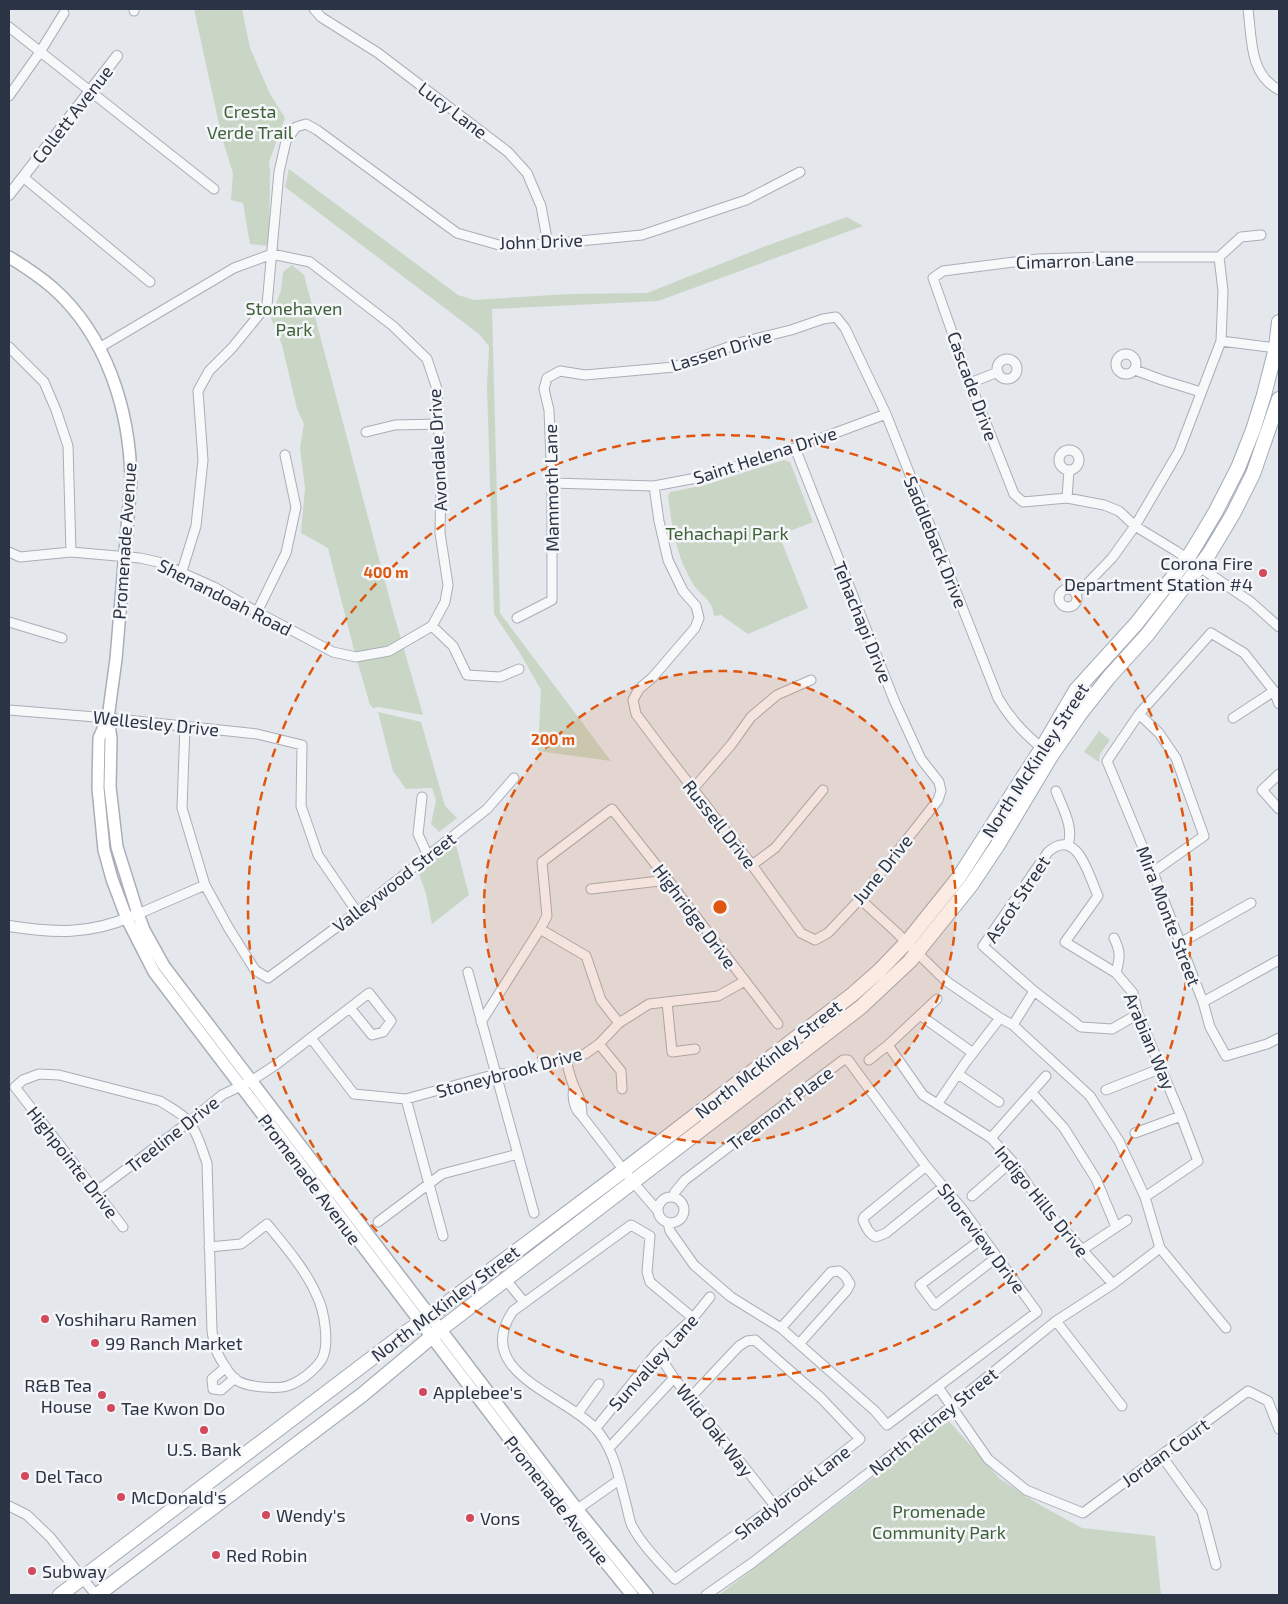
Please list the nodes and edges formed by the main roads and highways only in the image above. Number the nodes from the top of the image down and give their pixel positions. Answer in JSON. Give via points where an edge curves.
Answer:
{"nodes":[{"id":1,"x":9,"y":257,"type":"edge"},
{"id":2,"x":1279,"y":322,"type":"edge"},
{"id":3,"x":1278,"y":348,"type":"edge"},
{"id":4,"x":1279,"y":400,"type":"edge"},
{"id":5,"x":1047,"y":752,"type":"junction"},
{"id":6,"x":132,"y":916,"type":"junction"},
{"id":7,"x":425,"y":1319,"type":"junction"},
{"id":8,"x":437,"y":1333,"type":"junction"},
{"id":9,"x":573,"y":1512,"type":"junction"},
{"id":10,"x":60,"y":1595,"type":"edge"},
{"id":11,"x":96,"y":1595,"type":"edge"},
{"id":12,"x":632,"y":1595,"type":"edge"},
{"id":13,"x":647,"y":1595,"type":"edge"}],
"edges":[{"from":1,"to":6,"type":"main road","name":"Promenade Avenue","via":[[42,279],[84,323],[115,386],[129,443],[131,481],[108,718],[110,787],[117,847]]},
{"from":2,"to":3,"type":"main road","name":"North McKinley Street"},
{"from":3,"to":5,"type":"main road","name":"North McKinley Street","via":[[1238,468],[1216,511],[1187,559],[1136,624],[1076,690]]},
{"from":4,"to":5,"type":"main road","name":"North McKinley Street","via":[[1253,474],[1209,554],[1146,635]]},
{"from":5,"to":7,"type":"main road","name":"North McKinley Street","via":[[959,877],[907,942],[879,971],[623,1171]]},
{"from":5,"to":8,"type":"main road","name":"North McKinley Street","via":[[999,843],[971,885],[918,952],[886,985]]},
{"from":6,"to":7,"type":"main road","name":"Promenade Avenue","via":[[144,930],[164,966]]},
{"from":6,"to":7,"type":"main road","name":"Promenade Avenue","via":[[154,972],[239,1086]]},
{"from":7,"to":8,"type":"main road","name":"Promenade Avenue"},
{"from":7,"to":10,"type":"main road","name":"North McKinley Street"},
{"from":8,"to":9,"type":"main road","name":"Promenade Avenue"},
{"from":8,"to":11,"type":"main road","name":"North McKinley Street","via":[[362,1395]]},
{"from":9,"to":12,"type":"main road","name":"Promenade Avenue"},
{"from":9,"to":13,"type":"main road","name":"Promenade Avenue"}]}
